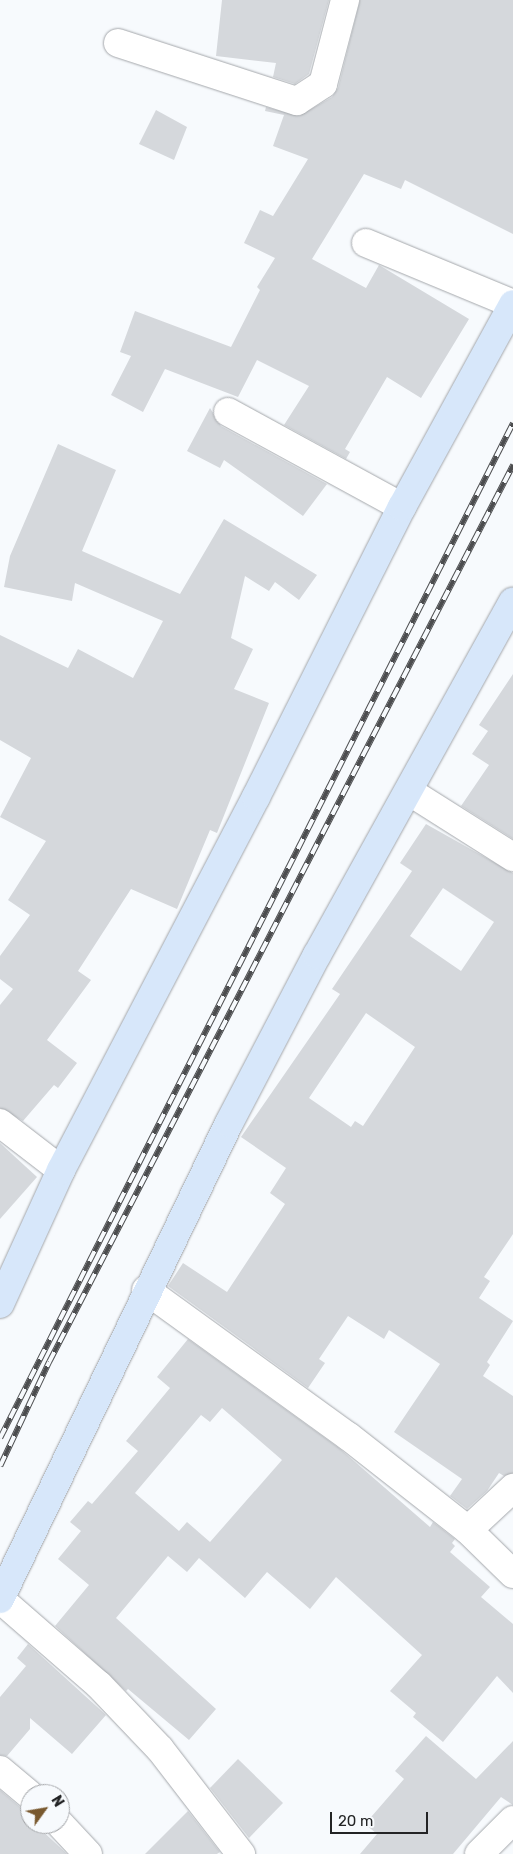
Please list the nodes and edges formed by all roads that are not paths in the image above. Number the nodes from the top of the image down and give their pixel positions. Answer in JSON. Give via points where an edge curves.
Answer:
{"nodes":[{"id":1,"x":345,"y":0,"type":"edge"},
{"id":2,"x":118,"y":43,"type":"dead end"},
{"id":3,"x":366,"y":243,"type":"dead end"},
{"id":4,"x":513,"y":304,"type":"edge"},
{"id":5,"x":228,"y":412,"type":"dead end"},
{"id":6,"x":402,"y":507,"type":"junction"},
{"id":7,"x":513,"y":602,"type":"edge"},
{"id":8,"x":410,"y":792,"type":"junction"},
{"id":9,"x":513,"y":857,"type":"edge"},
{"id":10,"x":0,"y":1123,"type":"edge"},
{"id":11,"x":61,"y":1170,"type":"junction"},
{"id":12,"x":146,"y":1290,"type":"junction"},
{"id":13,"x":1,"y":1299,"type":"edge"},
{"id":14,"x":513,"y":1488,"type":"edge"},
{"id":15,"x":468,"y":1530,"type":"junction"},
{"id":16,"x":513,"y":1574,"type":"edge"},
{"id":17,"x":0,"y":1599,"type":"edge"},
{"id":18,"x":0,"y":1770,"type":"edge"},
{"id":19,"x":20,"y":1787,"type":"edge"},
{"id":20,"x":513,"y":1820,"type":"edge"},
{"id":21,"x":69,"y":1834,"type":"edge"},
{"id":22,"x":88,"y":1854,"type":"edge"},
{"id":23,"x":241,"y":1854,"type":"edge"},
{"id":24,"x":479,"y":1854,"type":"edge"}],
"edges":[{"from":1,"to":2,"type":"street","via":[[323,84],[297,101]]},
{"from":3,"to":4,"type":"street"},
{"from":4,"to":6,"type":"main road"},
{"from":5,"to":6,"type":"street"},
{"from":6,"to":11,"type":"main road","via":[[256,797]]},
{"from":7,"to":8,"type":"main road"},
{"from":8,"to":9,"type":"street"},
{"from":8,"to":12,"type":"main road","via":[[313,964]]},
{"from":10,"to":11,"type":"street"},
{"from":11,"to":13,"type":"main road"},
{"from":12,"to":15,"type":"street","via":[[348,1436]]},
{"from":12,"to":17,"type":"main road"},
{"from":14,"to":15,"type":"street"},
{"from":15,"to":16,"type":"street"},
{"from":17,"to":23,"type":"street","via":[[98,1684],[160,1749]]},
{"from":18,"to":19,"type":"street"},
{"from":20,"to":24,"type":"street"},
{"from":21,"to":22,"type":"street"}]}
